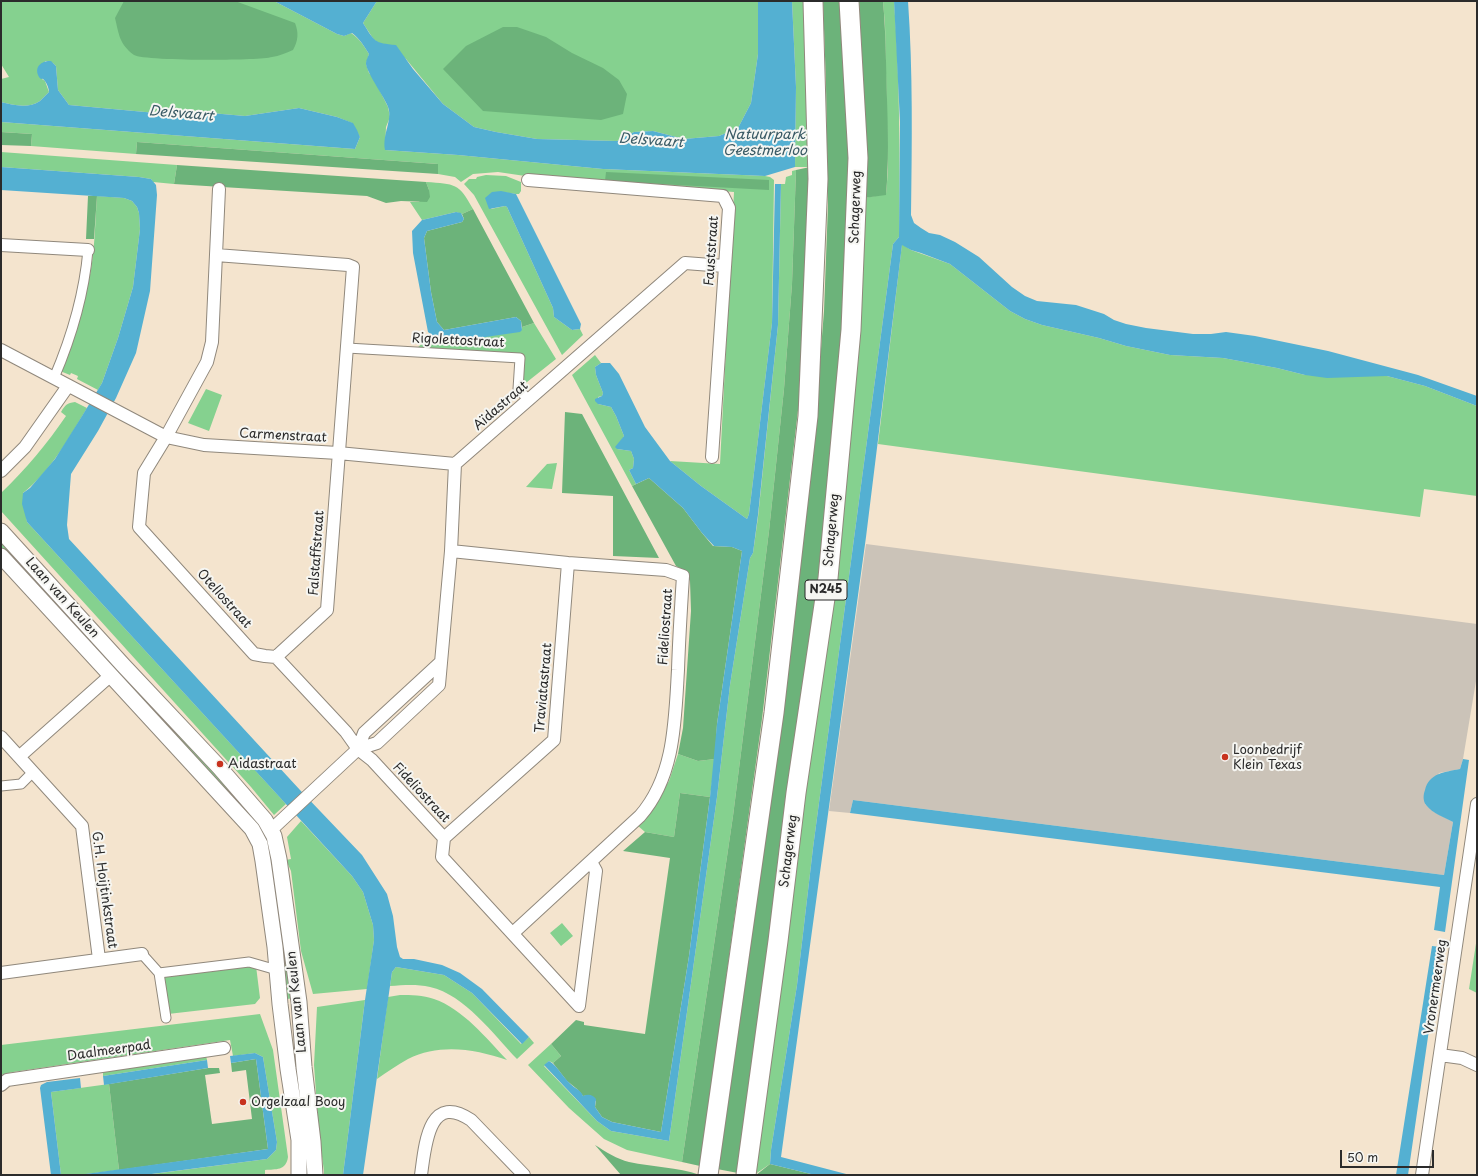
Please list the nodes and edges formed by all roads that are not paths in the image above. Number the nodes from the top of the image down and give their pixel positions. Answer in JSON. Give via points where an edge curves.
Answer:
{"nodes":[{"id":1,"x":813,"y":1,"type":"edge"},
{"id":2,"x":849,"y":1,"type":"edge"},
{"id":3,"x":528,"y":180,"type":"dead end"},
{"id":4,"x":219,"y":189,"type":"dead end"},
{"id":5,"x":1,"y":245,"type":"edge"},
{"id":6,"x":88,"y":250,"type":"joint"},
{"id":7,"x":216,"y":255,"type":"junction"},
{"id":8,"x":724,"y":266,"type":"junction"},
{"id":9,"x":347,"y":348,"type":"junction"},
{"id":10,"x":1,"y":350,"type":"edge"},
{"id":11,"x":54,"y":378,"type":"junction"},
{"id":12,"x":68,"y":386,"type":"junction"},
{"id":13,"x":529,"y":400,"type":"junction"},
{"id":14,"x":166,"y":437,"type":"junction"},
{"id":15,"x":338,"y":453,"type":"junction"},
{"id":16,"x":712,"y":457,"type":"dead end"},
{"id":17,"x":455,"y":464,"type":"junction"},
{"id":18,"x":1,"y":471,"type":"edge"},
{"id":19,"x":1,"y":531,"type":"edge"},
{"id":20,"x":451,"y":551,"type":"junction"},
{"id":21,"x":1,"y":556,"type":"edge"},
{"id":22,"x":568,"y":562,"type":"junction"},
{"id":23,"x":276,"y":657,"type":"junction"},
{"id":24,"x":123,"y":665,"type":"junction"},
{"id":25,"x":111,"y":675,"type":"junction"},
{"id":26,"x":1,"y":737,"type":"edge"},
{"id":27,"x":358,"y":749,"type":"junction"},
{"id":28,"x":20,"y":756,"type":"junction"},
{"id":29,"x":33,"y":772,"type":"junction"},
{"id":30,"x":1,"y":786,"type":"edge"},
{"id":31,"x":1477,"y":804,"type":"edge"},
{"id":32,"x":272,"y":830,"type":"junction"},
{"id":33,"x":258,"y":838,"type":"junction"},
{"id":34,"x":444,"y":838,"type":"junction"},
{"id":35,"x":591,"y":862,"type":"junction"},
{"id":36,"x":513,"y":933,"type":"junction"},
{"id":37,"x":142,"y":954,"type":"joint"},
{"id":38,"x":99,"y":959,"type":"junction"},
{"id":39,"x":270,"y":968,"type":"dead end"},
{"id":40,"x":1,"y":973,"type":"edge"},
{"id":41,"x":159,"y":973,"type":"junction"},
{"id":42,"x":166,"y":1018,"type":"dead end"},
{"id":43,"x":224,"y":1048,"type":"dead end"},
{"id":44,"x":1440,"y":1055,"type":"junction"},
{"id":45,"x":1477,"y":1066,"type":"edge"},
{"id":46,"x":1,"y":1085,"type":"edge"},
{"id":47,"x":299,"y":1175,"type":"edge"},
{"id":48,"x":314,"y":1175,"type":"edge"},
{"id":49,"x":421,"y":1175,"type":"edge"},
{"id":50,"x":524,"y":1175,"type":"edge"},
{"id":51,"x":708,"y":1175,"type":"edge"},
{"id":52,"x":746,"y":1175,"type":"edge"},
{"id":53,"x":1422,"y":1175,"type":"edge"}],
"edges":[{"from":1,"to":51,"type":"main road","number":"N245","via":[[818,179],[808,416],[774,713]]},
{"from":2,"to":52,"type":"main road","name":"Schagerweg","number":"N245","via":[[858,158],[851,330],[828,578],[796,793]]},
{"from":3,"to":8,"type":"street","name":"Fauststraat","via":[[723,196],[729,208]]},
{"from":4,"to":7,"type":"street"},
{"from":5,"to":6,"type":"street"},
{"from":6,"to":11,"type":"street","via":[[78,310],[68,346]]},
{"from":7,"to":9,"type":"street","via":[[353,267]]},
{"from":7,"to":14,"type":"street","via":[[212,342],[207,362]]},
{"from":8,"to":13,"type":"street","name":"Aïdastraat","via":[[685,262]]},
{"from":8,"to":16,"type":"street","name":"Fauststraat"},
{"from":9,"to":13,"type":"street","name":"Rigolettostraat","via":[[520,358],[518,388]]},
{"from":9,"to":15,"type":"street"},
{"from":10,"to":11,"type":"street"},
{"from":11,"to":12,"type":"street"},
{"from":12,"to":14,"type":"street","name":"Carmenstraat"},
{"from":12,"to":18,"type":"street","via":[[25,447]]},
{"from":13,"to":17,"type":"street","name":"Aïdastraat"},
{"from":14,"to":15,"type":"street","name":"Carmenstraat","via":[[204,445]]},
{"from":14,"to":23,"type":"street","name":"Otellostraat","via":[[144,472],[139,527],[254,654]]},
{"from":15,"to":17,"type":"street","name":"Carmenstraat"},
{"from":15,"to":23,"type":"street","name":"Falstaffstraat","via":[[327,610]]},
{"from":17,"to":20,"type":"street"},
{"from":19,"to":24,"type":"street","name":"Laan van Keulen"},
{"from":20,"to":22,"type":"street","name":"Fideliostraat"},
{"from":20,"to":27,"type":"street","via":[[439,685],[377,743]]},
{"from":21,"to":25,"type":"street","name":"Laan van Keulen"},
{"from":22,"to":34,"type":"street","name":"Traviatastraat","via":[[554,740]]},
{"from":22,"to":35,"type":"street","name":"Fideliostraat","via":[[666,570],[683,576],[674,734],[666,768],[647,808]]},
{"from":23,"to":27,"type":"street","via":[[346,732]]},
{"from":24,"to":25,"type":"street"},
{"from":24,"to":32,"type":"street","name":"Laan van Keulen","via":[[218,767]]},
{"from":25,"to":28,"type":"street"},
{"from":25,"to":33,"type":"street","name":"Laan van Keulen"},
{"from":26,"to":28,"type":"street","name":"G.H. Hoijtinkstraat"},
{"from":27,"to":32,"type":"street"},
{"from":27,"to":34,"type":"street","name":"Fideliostraat","via":[[372,760]]},
{"from":28,"to":29,"type":"street","name":"G.H. Hoijtinkstraat"},
{"from":29,"to":30,"type":"street","via":[[20,784]]},
{"from":29,"to":38,"type":"street","name":"G.H. Hoijtinkstraat","via":[[82,826]]},
{"from":31,"to":44,"type":"street","name":"Vronermeerweg"},
{"from":32,"to":33,"type":"street"},
{"from":32,"to":48,"type":"street","name":"Laan van Keulen","via":[[279,859],[298,994]]},
{"from":33,"to":47,"type":"street","name":"Laan van Keulen","via":[[262,849],[275,947],[298,1140]]},
{"from":34,"to":36,"type":"street","name":"Fideliostraat","via":[[442,857]]},
{"from":35,"to":36,"type":"street","name":"Fideliostraat"},
{"from":35,"to":36,"type":"street","name":"Fideliostraat","via":[[596,871],[579,1006]]},
{"from":37,"to":38,"type":"street","name":"G.H. Hoijtinkstraat"},
{"from":37,"to":41,"type":"street"},
{"from":38,"to":40,"type":"street","name":"G.H. Hoijtinkstraat"},
{"from":39,"to":41,"type":"street","via":[[249,962]]},
{"from":41,"to":42,"type":"street"},
{"from":43,"to":46,"type":"street","name":"Daalmeerpad","via":[[7,1080]]},
{"from":44,"to":45,"type":"street","via":[[1462,1058]]},
{"from":44,"to":53,"type":"street","name":"Vronermeerweg"},
{"from":49,"to":50,"type":"street","via":[[431,1124],[439,1115],[448,1112],[461,1114],[471,1120]]}]}
